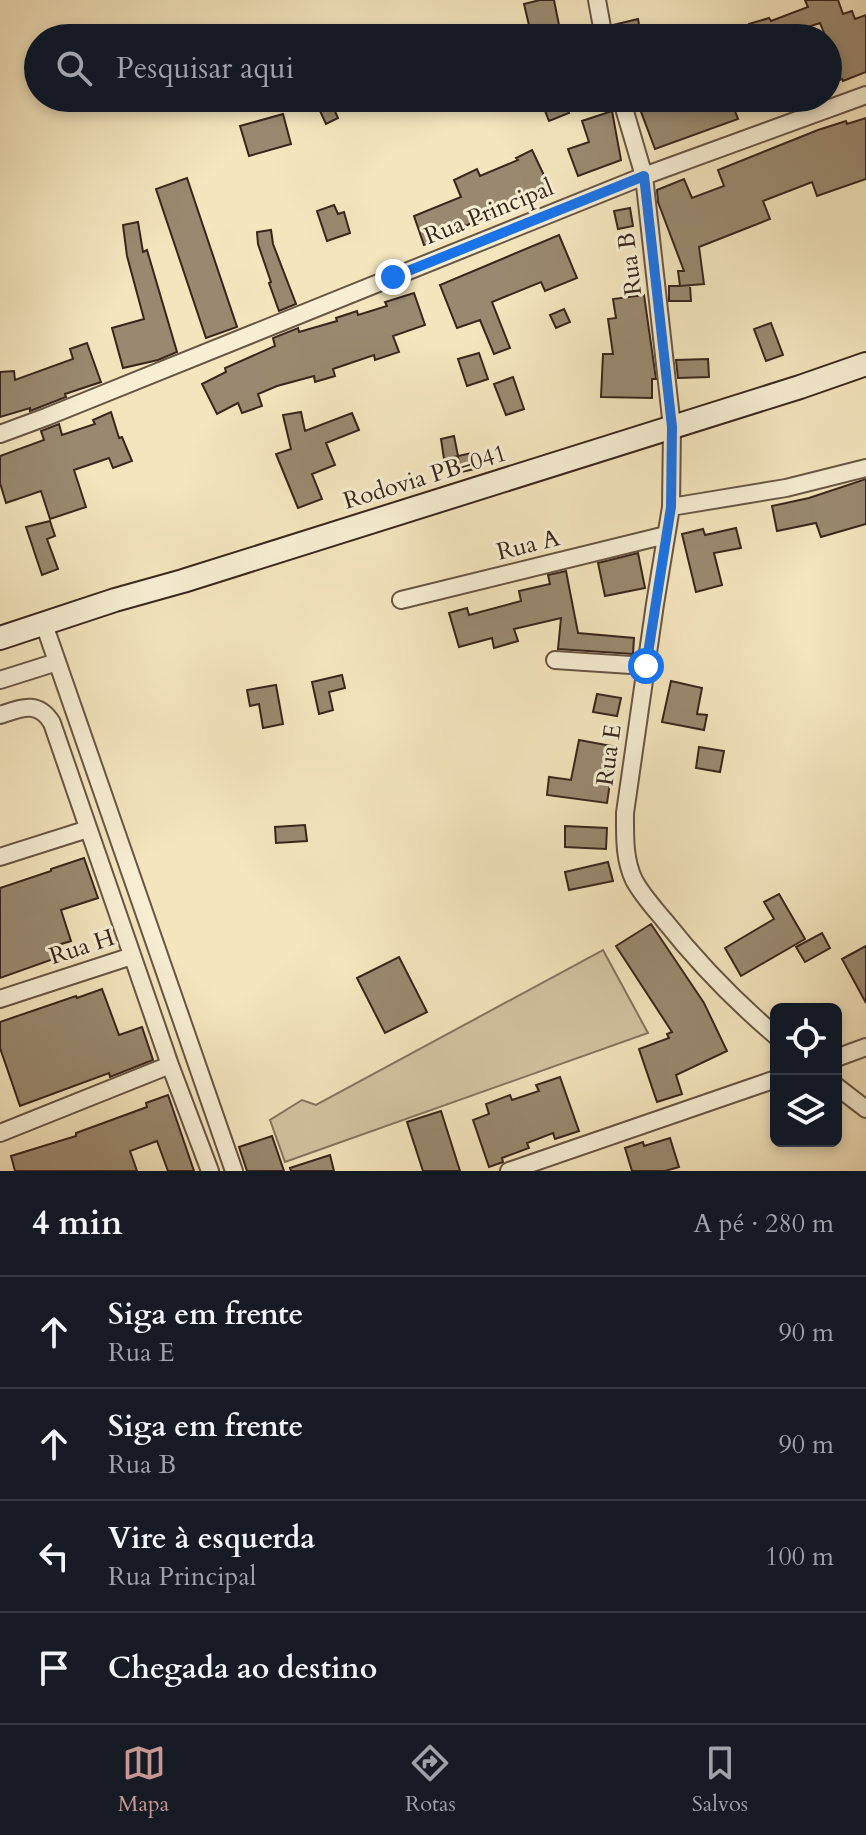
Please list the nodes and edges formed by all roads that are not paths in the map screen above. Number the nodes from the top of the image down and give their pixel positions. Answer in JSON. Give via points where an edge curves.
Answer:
{"nodes":[{"id":1,"x":597,"y":0,"type":"edge"},
{"id":2,"x":601,"y":24,"type":"edge"},
{"id":3,"x":866,"y":95,"type":"edge"},
{"id":4,"x":842,"y":104,"type":"edge"},
{"id":5,"x":625,"y":112,"type":"edge"},
{"id":6,"x":819,"y":112,"type":"edge"},
{"id":7,"x":644,"y":176,"type":"junction"},
{"id":8,"x":866,"y":364,"type":"edge"},
{"id":9,"x":672,"y":427,"type":"junction"},
{"id":10,"x":0,"y":434,"type":"edge"},
{"id":11,"x":866,"y":468,"type":"edge"},
{"id":12,"x":671,"y":507,"type":"junction"},
{"id":13,"x":666,"y":535,"type":"junction"},
{"id":14,"x":401,"y":600,"type":"dead end"},
{"id":15,"x":44,"y":624,"type":"junction"},
{"id":16,"x":0,"y":638,"type":"edge"},
{"id":17,"x":555,"y":660,"type":"dead end"},
{"id":18,"x":57,"y":662,"type":"junction"},
{"id":19,"x":646,"y":666,"type":"junction"},
{"id":20,"x":0,"y":680,"type":"edge"},
{"id":21,"x":0,"y":715,"type":"edge"},
{"id":22,"x":88,"y":829,"type":"junction"},
{"id":23,"x":0,"y":857,"type":"edge"},
{"id":24,"x":132,"y":956,"type":"junction"},
{"id":25,"x":0,"y":999,"type":"edge"},
{"id":26,"x":770,"y":1030,"type":"edge"},
{"id":27,"x":866,"y":1047,"type":"edge"},
{"id":28,"x":842,"y":1056,"type":"edge"},
{"id":29,"x":170,"y":1065,"type":"junction"},
{"id":30,"x":770,"y":1081,"type":"edge"},
{"id":31,"x":842,"y":1091,"type":"edge"},
{"id":32,"x":866,"y":1109,"type":"edge"},
{"id":33,"x":0,"y":1133,"type":"edge"},
{"id":34,"x":210,"y":1171,"type":"edge"},
{"id":35,"x":234,"y":1171,"type":"edge"},
{"id":36,"x":509,"y":1171,"type":"edge"}],
"edges":[{"from":1,"to":2,"type":"street"},
{"from":3,"to":4,"type":"street","name":"Rua Principal"},
{"from":5,"to":7,"type":"street","name":"Rua B"},
{"from":6,"to":7,"type":"street","name":"Rua Principal"},
{"from":7,"to":9,"type":"street","name":"Rua B"},
{"from":7,"to":10,"type":"street","name":"Rua Principal"},
{"from":8,"to":9,"type":"main road","name":"Rodovia PB-041"},
{"from":9,"to":12,"type":"street","name":"Rua E"},
{"from":9,"to":15,"type":"main road","name":"Rodovia PB-041"},
{"from":11,"to":12,"type":"street"},
{"from":12,"to":13,"type":"street","name":"Rua E"},
{"from":13,"to":14,"type":"street","name":"Rua A"},
{"from":13,"to":19,"type":"street","name":"Rua E"},
{"from":15,"to":16,"type":"main road","name":"Rodovia PB-041"},
{"from":15,"to":18,"type":"street"},
{"from":17,"to":19,"type":"street"},
{"from":18,"to":20,"type":"street"},
{"from":18,"to":35,"type":"street"},
{"from":19,"to":26,"type":"street","name":"Rua E","via":[[625,813],[627,860],[645,897],[703,967]]},
{"from":21,"to":22,"type":"street","via":[[25,707],[47,715]]},
{"from":22,"to":23,"type":"street"},
{"from":22,"to":24,"type":"street"},
{"from":24,"to":25,"type":"street","name":"Rua H"},
{"from":24,"to":29,"type":"street"},
{"from":27,"to":28,"type":"street"},
{"from":29,"to":33,"type":"street"},
{"from":29,"to":34,"type":"street"},
{"from":30,"to":36,"type":"street"},
{"from":31,"to":32,"type":"street"}]}
